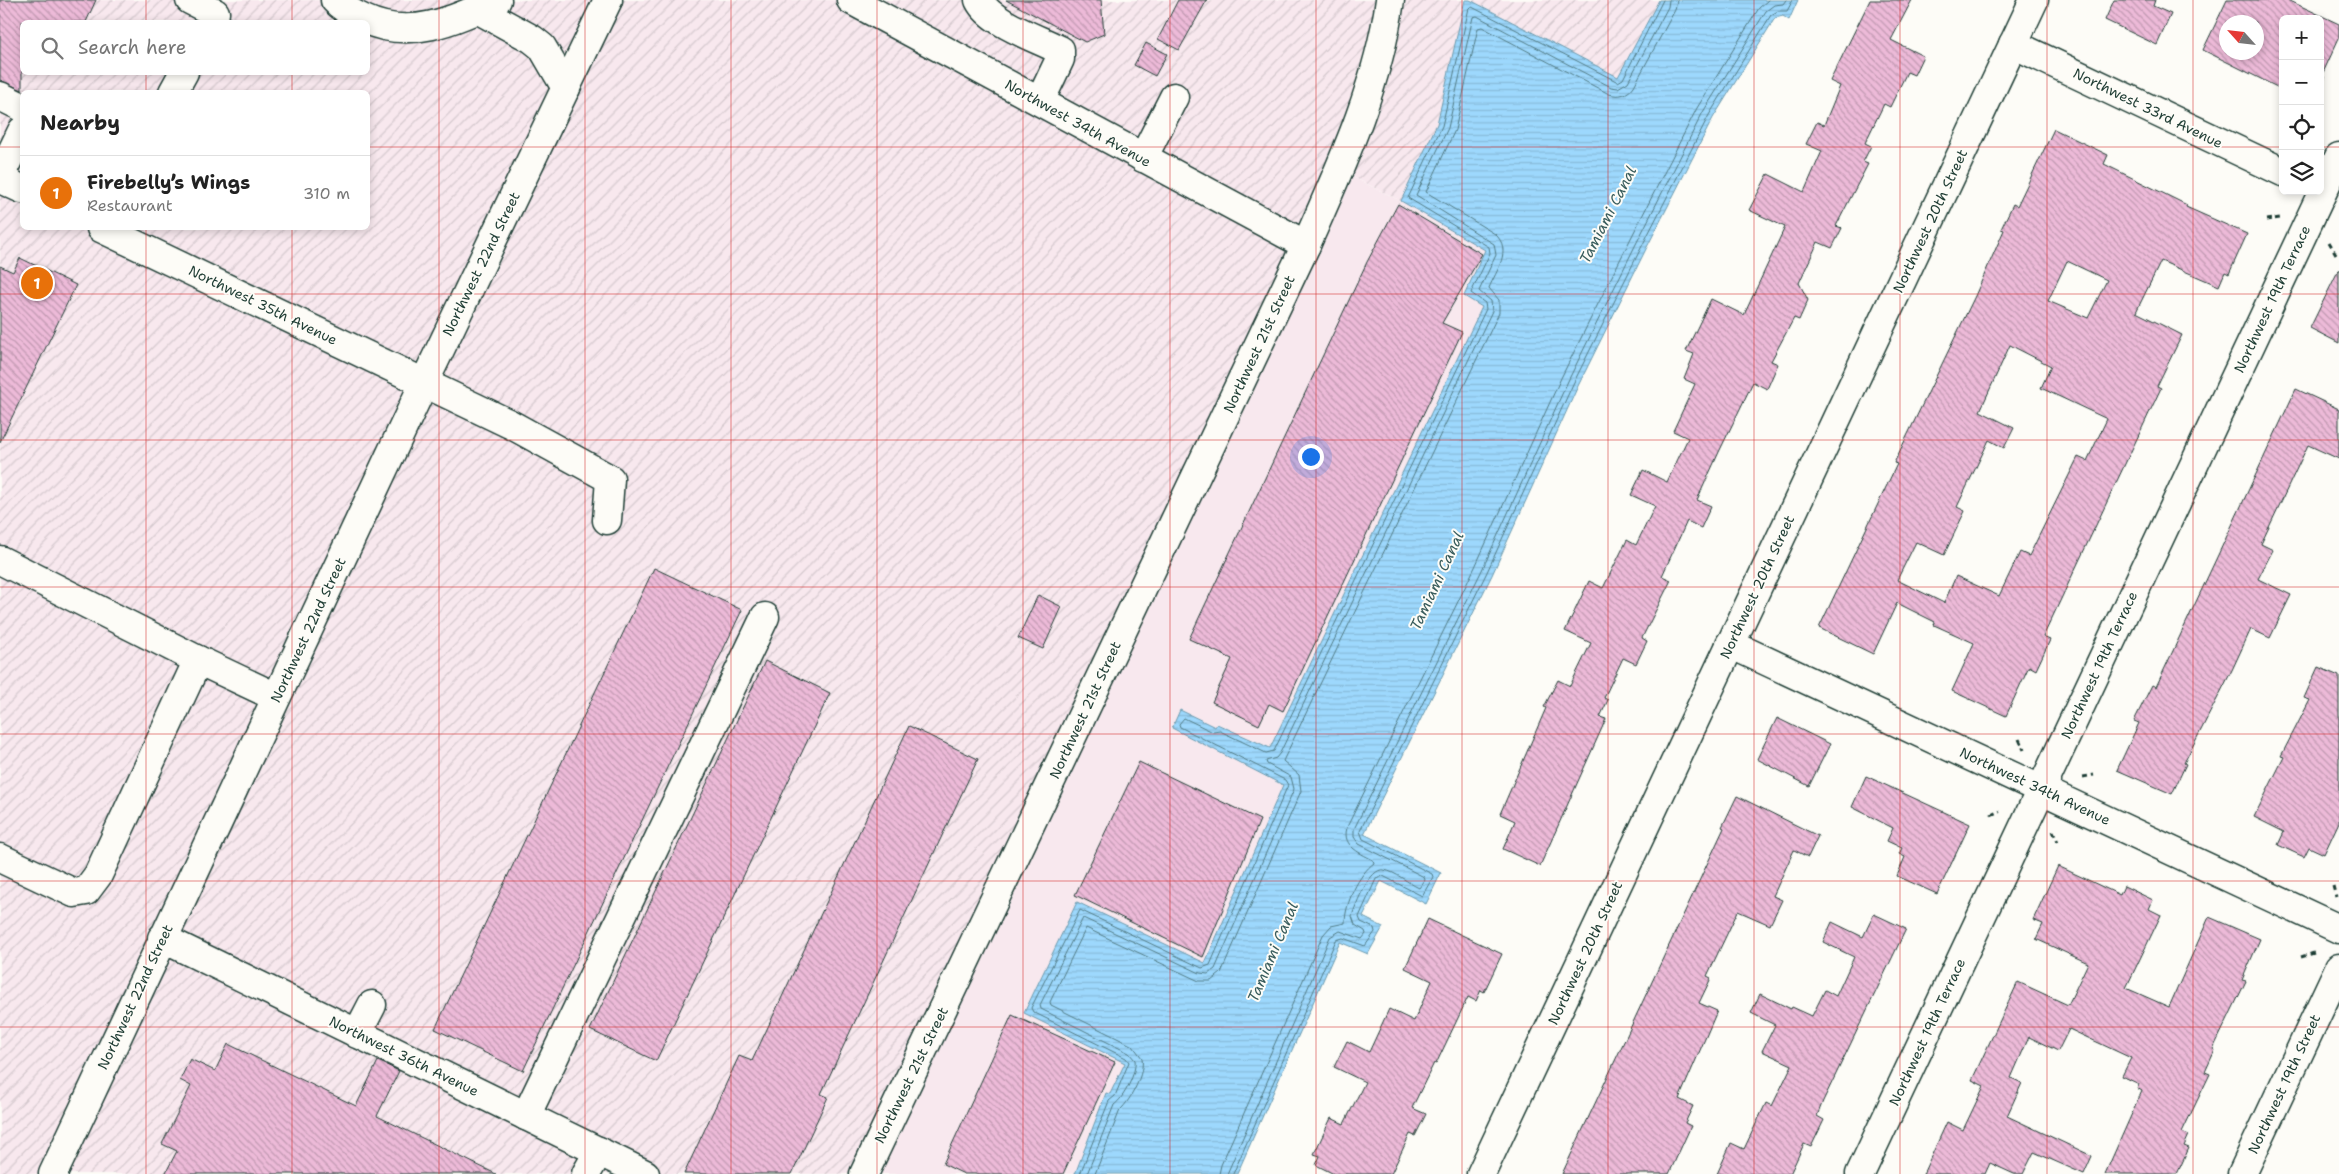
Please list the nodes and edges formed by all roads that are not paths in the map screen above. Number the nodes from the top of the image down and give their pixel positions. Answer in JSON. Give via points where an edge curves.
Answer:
{"nodes":[{"id":1,"x":190,"y":0,"type":"edge"},
{"id":2,"x":335,"y":0,"type":"edge"},
{"id":3,"x":608,"y":0,"type":"edge"},
{"id":4,"x":851,"y":0,"type":"edge"},
{"id":5,"x":979,"y":0,"type":"edge"},
{"id":6,"x":1390,"y":0,"type":"edge"},
{"id":7,"x":2034,"y":0,"type":"edge"},
{"id":8,"x":487,"y":4,"type":"edge"},
{"id":9,"x":216,"y":12,"type":"edge"},
{"id":10,"x":366,"y":20,"type":"edge"},
{"id":11,"x":370,"y":22,"type":"edge"},
{"id":12,"x":2013,"y":44,"type":"junction"},
{"id":13,"x":182,"y":75,"type":"edge"},
{"id":14,"x":566,"y":88,"type":"junction"},
{"id":15,"x":175,"y":90,"type":"edge"},
{"id":16,"x":0,"y":96,"type":"edge"},
{"id":17,"x":1174,"y":97,"type":"dead end"},
{"id":18,"x":1040,"y":101,"type":"junction"},
{"id":19,"x":20,"y":106,"type":"edge"},
{"id":20,"x":20,"y":135,"type":"edge"},
{"id":21,"x":2339,"y":157,"type":"edge"},
{"id":22,"x":1143,"y":158,"type":"junction"},
{"id":23,"x":2279,"y":170,"type":"edge"},
{"id":24,"x":0,"y":177,"type":"edge"},
{"id":25,"x":20,"y":189,"type":"edge"},
{"id":26,"x":2327,"y":194,"type":"edge"},
{"id":27,"x":107,"y":230,"type":"edge"},
{"id":28,"x":1306,"y":245,"type":"junction"},
{"id":29,"x":424,"y":383,"type":"junction"},
{"id":30,"x":608,"y":520,"type":"dead end"},
{"id":31,"x":0,"y":560,"type":"edge"},
{"id":32,"x":765,"y":618,"type":"dead end"},
{"id":33,"x":1730,"y":644,"type":"junction"},
{"id":34,"x":198,"y":660,"type":"junction"},
{"id":35,"x":276,"y":697,"type":"junction"},
{"id":36,"x":2040,"y":789,"type":"junction"},
{"id":37,"x":0,"y":858,"type":"edge"},
{"id":38,"x":2339,"y":929,"type":"edge"},
{"id":39,"x":162,"y":938,"type":"junction"},
{"id":40,"x":2339,"y":968,"type":"edge"},
{"id":41,"x":372,"y":1005,"type":"dead end"},
{"id":42,"x":356,"y":1034,"type":"junction"},
{"id":43,"x":526,"y":1116,"type":"junction"},
{"id":44,"x":592,"y":1163,"type":"edge"},
{"id":45,"x":53,"y":1174,"type":"edge"},
{"id":46,"x":645,"y":1174,"type":"edge"},
{"id":47,"x":864,"y":1174,"type":"edge"},
{"id":48,"x":1481,"y":1174,"type":"edge"},
{"id":49,"x":1860,"y":1174,"type":"edge"},
{"id":50,"x":2242,"y":1174,"type":"edge"}],
"edges":[{"from":1,"to":9,"type":"street"},
{"from":2,"to":10,"type":"street"},
{"from":3,"to":14,"type":"street","name":"Northwest 22nd Street"},
{"from":4,"to":18,"type":"street","name":"Northwest 34th Avenue"},
{"from":5,"to":18,"type":"street","via":[[998,20],[1060,50],[1060,59]]},
{"from":6,"to":28,"type":"street","via":[[1374,77],[1362,113]]},
{"from":7,"to":12,"type":"street","name":"Northwest 20th Street"},
{"from":8,"to":11,"type":"street","via":[[425,28],[394,29]]},
{"from":8,"to":14,"type":"street","via":[[542,47]]},
{"from":12,"to":23,"type":"street","name":"Northwest 33rd Avenue"},
{"from":12,"to":33,"type":"street","name":"Northwest 20th Street"},
{"from":13,"to":15,"type":"street"},
{"from":14,"to":29,"type":"street","name":"Northwest 22nd Street"},
{"from":16,"to":19,"type":"street"},
{"from":17,"to":22,"type":"street"},
{"from":18,"to":22,"type":"street","name":"Northwest 34th Avenue"},
{"from":20,"to":24,"type":"street"},
{"from":21,"to":26,"type":"street","name":"Northwest 19th Terrace"},
{"from":22,"to":28,"type":"street","name":"Northwest 34th Avenue"},
{"from":24,"to":25,"type":"street"},
{"from":26,"to":36,"type":"street","name":"Northwest 19th Terrace"},
{"from":27,"to":29,"type":"street","name":"Northwest 35th Avenue"},
{"from":28,"to":47,"type":"street","name":"Northwest 21st Street"},
{"from":29,"to":30,"type":"street","name":"Northwest 35th Avenue","via":[[510,424],[610,478]]},
{"from":29,"to":35,"type":"street","name":"Northwest 22nd Street"},
{"from":31,"to":34,"type":"street"},
{"from":32,"to":43,"type":"street"},
{"from":33,"to":36,"type":"street","name":"Northwest 34th Avenue"},
{"from":33,"to":48,"type":"street","name":"Northwest 20th Street"},
{"from":34,"to":35,"type":"street"},
{"from":34,"to":37,"type":"street","via":[[98,876],[86,891],[74,892]]},
{"from":35,"to":39,"type":"street","name":"Northwest 22nd Street"},
{"from":36,"to":38,"type":"street","name":"Northwest 34th Avenue"},
{"from":36,"to":49,"type":"street","name":"Northwest 19th Terrace"},
{"from":39,"to":42,"type":"street","name":"Northwest 36th Avenue"},
{"from":39,"to":45,"type":"street","name":"Northwest 22nd Street"},
{"from":40,"to":50,"type":"street","name":"Northwest 19th Street"},
{"from":41,"to":42,"type":"street"},
{"from":42,"to":43,"type":"street","name":"Northwest 36th Avenue"},
{"from":43,"to":44,"type":"street","name":"Northwest 36th Avenue"},
{"from":44,"to":46,"type":"street","name":"Northwest 36th Avenue"}]}
